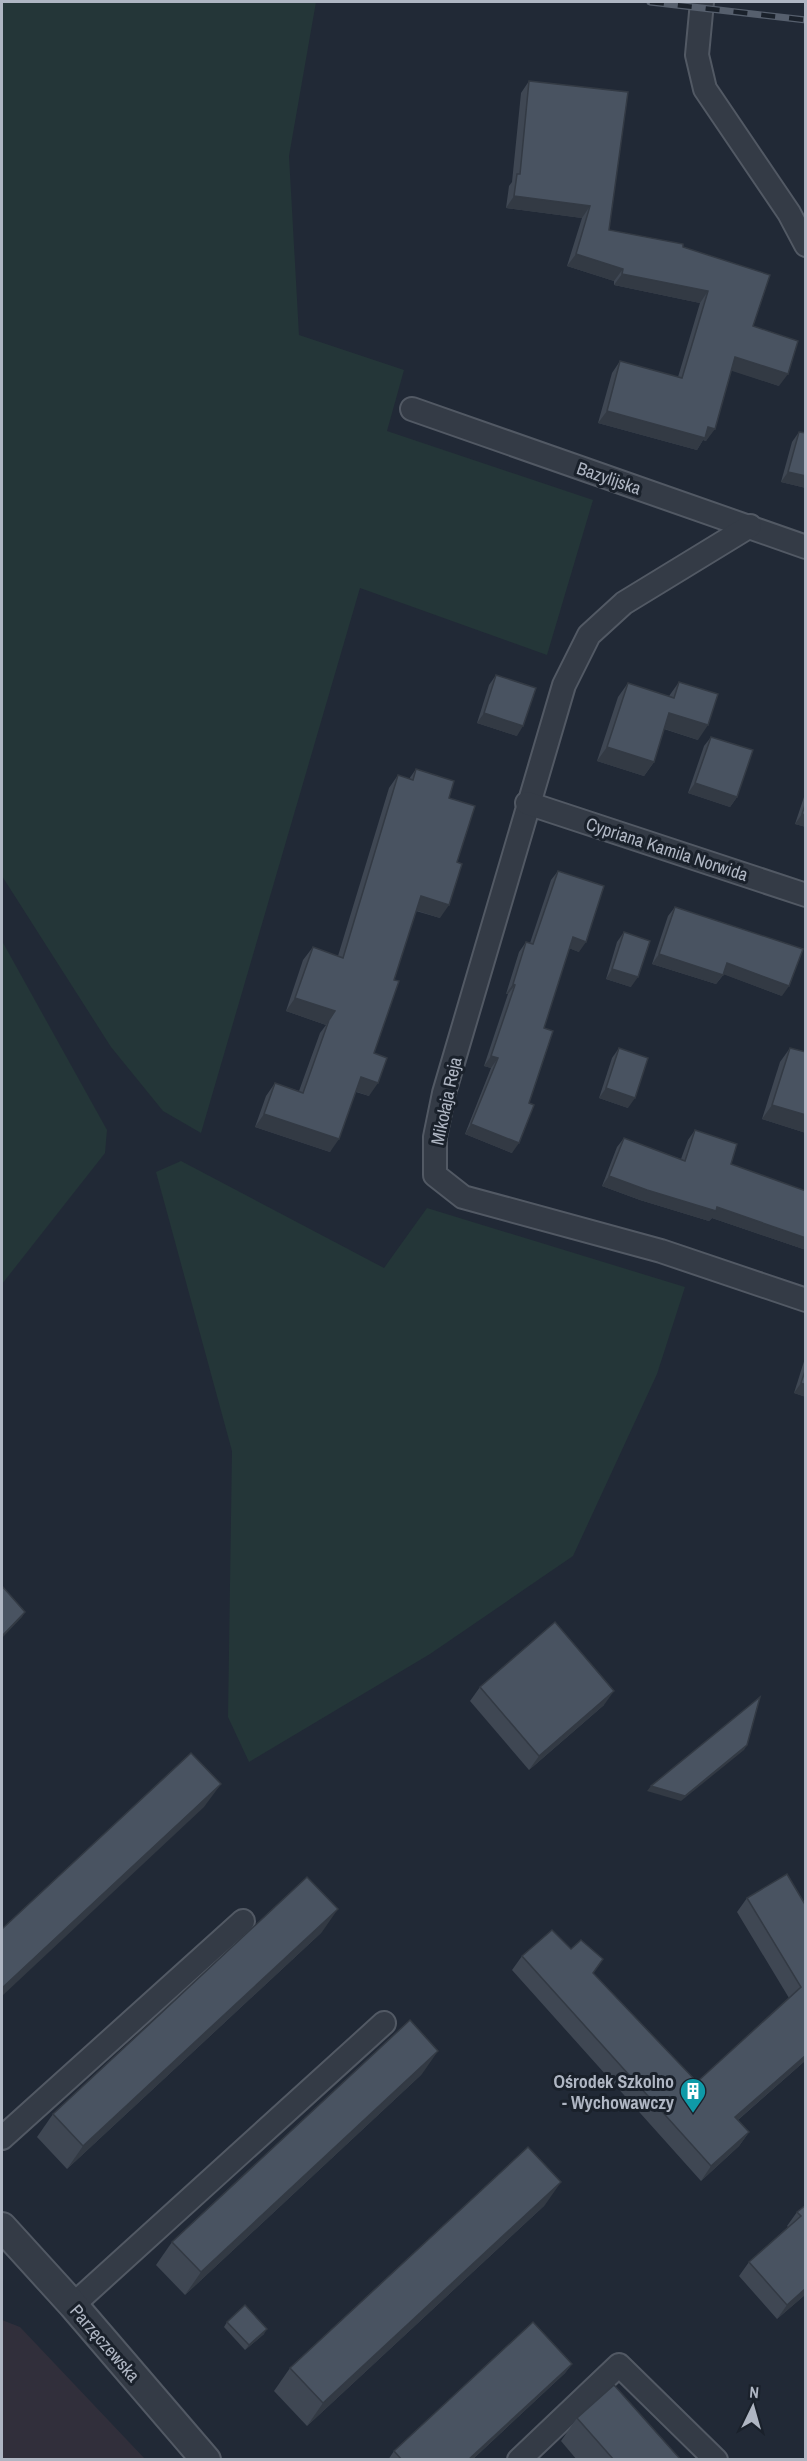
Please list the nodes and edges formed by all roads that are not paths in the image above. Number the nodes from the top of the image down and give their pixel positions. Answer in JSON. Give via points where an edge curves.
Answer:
{"nodes":[{"id":1,"x":702,"y":2,"type":"edge"},
{"id":2,"x":806,"y":245,"type":"edge"},
{"id":3,"x":412,"y":409,"type":"dead end"},
{"id":4,"x":750,"y":526,"type":"junction"},
{"id":5,"x":806,"y":547,"type":"edge"},
{"id":6,"x":528,"y":803,"type":"junction"},
{"id":7,"x":806,"y":895,"type":"edge"},
{"id":8,"x":806,"y":1300,"type":"edge"},
{"id":9,"x":243,"y":1921,"type":"dead end"},
{"id":10,"x":384,"y":2023,"type":"dead end"},
{"id":11,"x":2,"y":2138,"type":"edge"},
{"id":12,"x":2,"y":2227,"type":"edge"},
{"id":13,"x":73,"y":2305,"type":"junction"},
{"id":14,"x":206,"y":2460,"type":"edge"},
{"id":15,"x":519,"y":2460,"type":"edge"},
{"id":16,"x":716,"y":2460,"type":"edge"}],
"edges":[{"from":1,"to":2,"type":"street","via":[[697,55],[705,89],[789,213]]},
{"from":3,"to":4,"type":"street","name":"Bazylijska"},
{"from":4,"to":5,"type":"street","name":"Bazylijska"},
{"from":4,"to":6,"type":"street","name":"Mikołaja Reja","via":[[624,603],[589,635],[564,685]]},
{"from":6,"to":7,"type":"street","name":"Cypriana Kamila Norwida"},
{"from":6,"to":8,"type":"street","name":"Mikołaja Reja","via":[[444,1093],[435,1137],[435,1175],[463,1197],[661,1251]]},
{"from":9,"to":11,"type":"street"},
{"from":10,"to":13,"type":"street"},
{"from":12,"to":13,"type":"street","name":"Parzęczewska"},
{"from":13,"to":14,"type":"street","name":"Parzęczewska"},
{"from":15,"to":16,"type":"street","via":[[619,2365]]}]}
